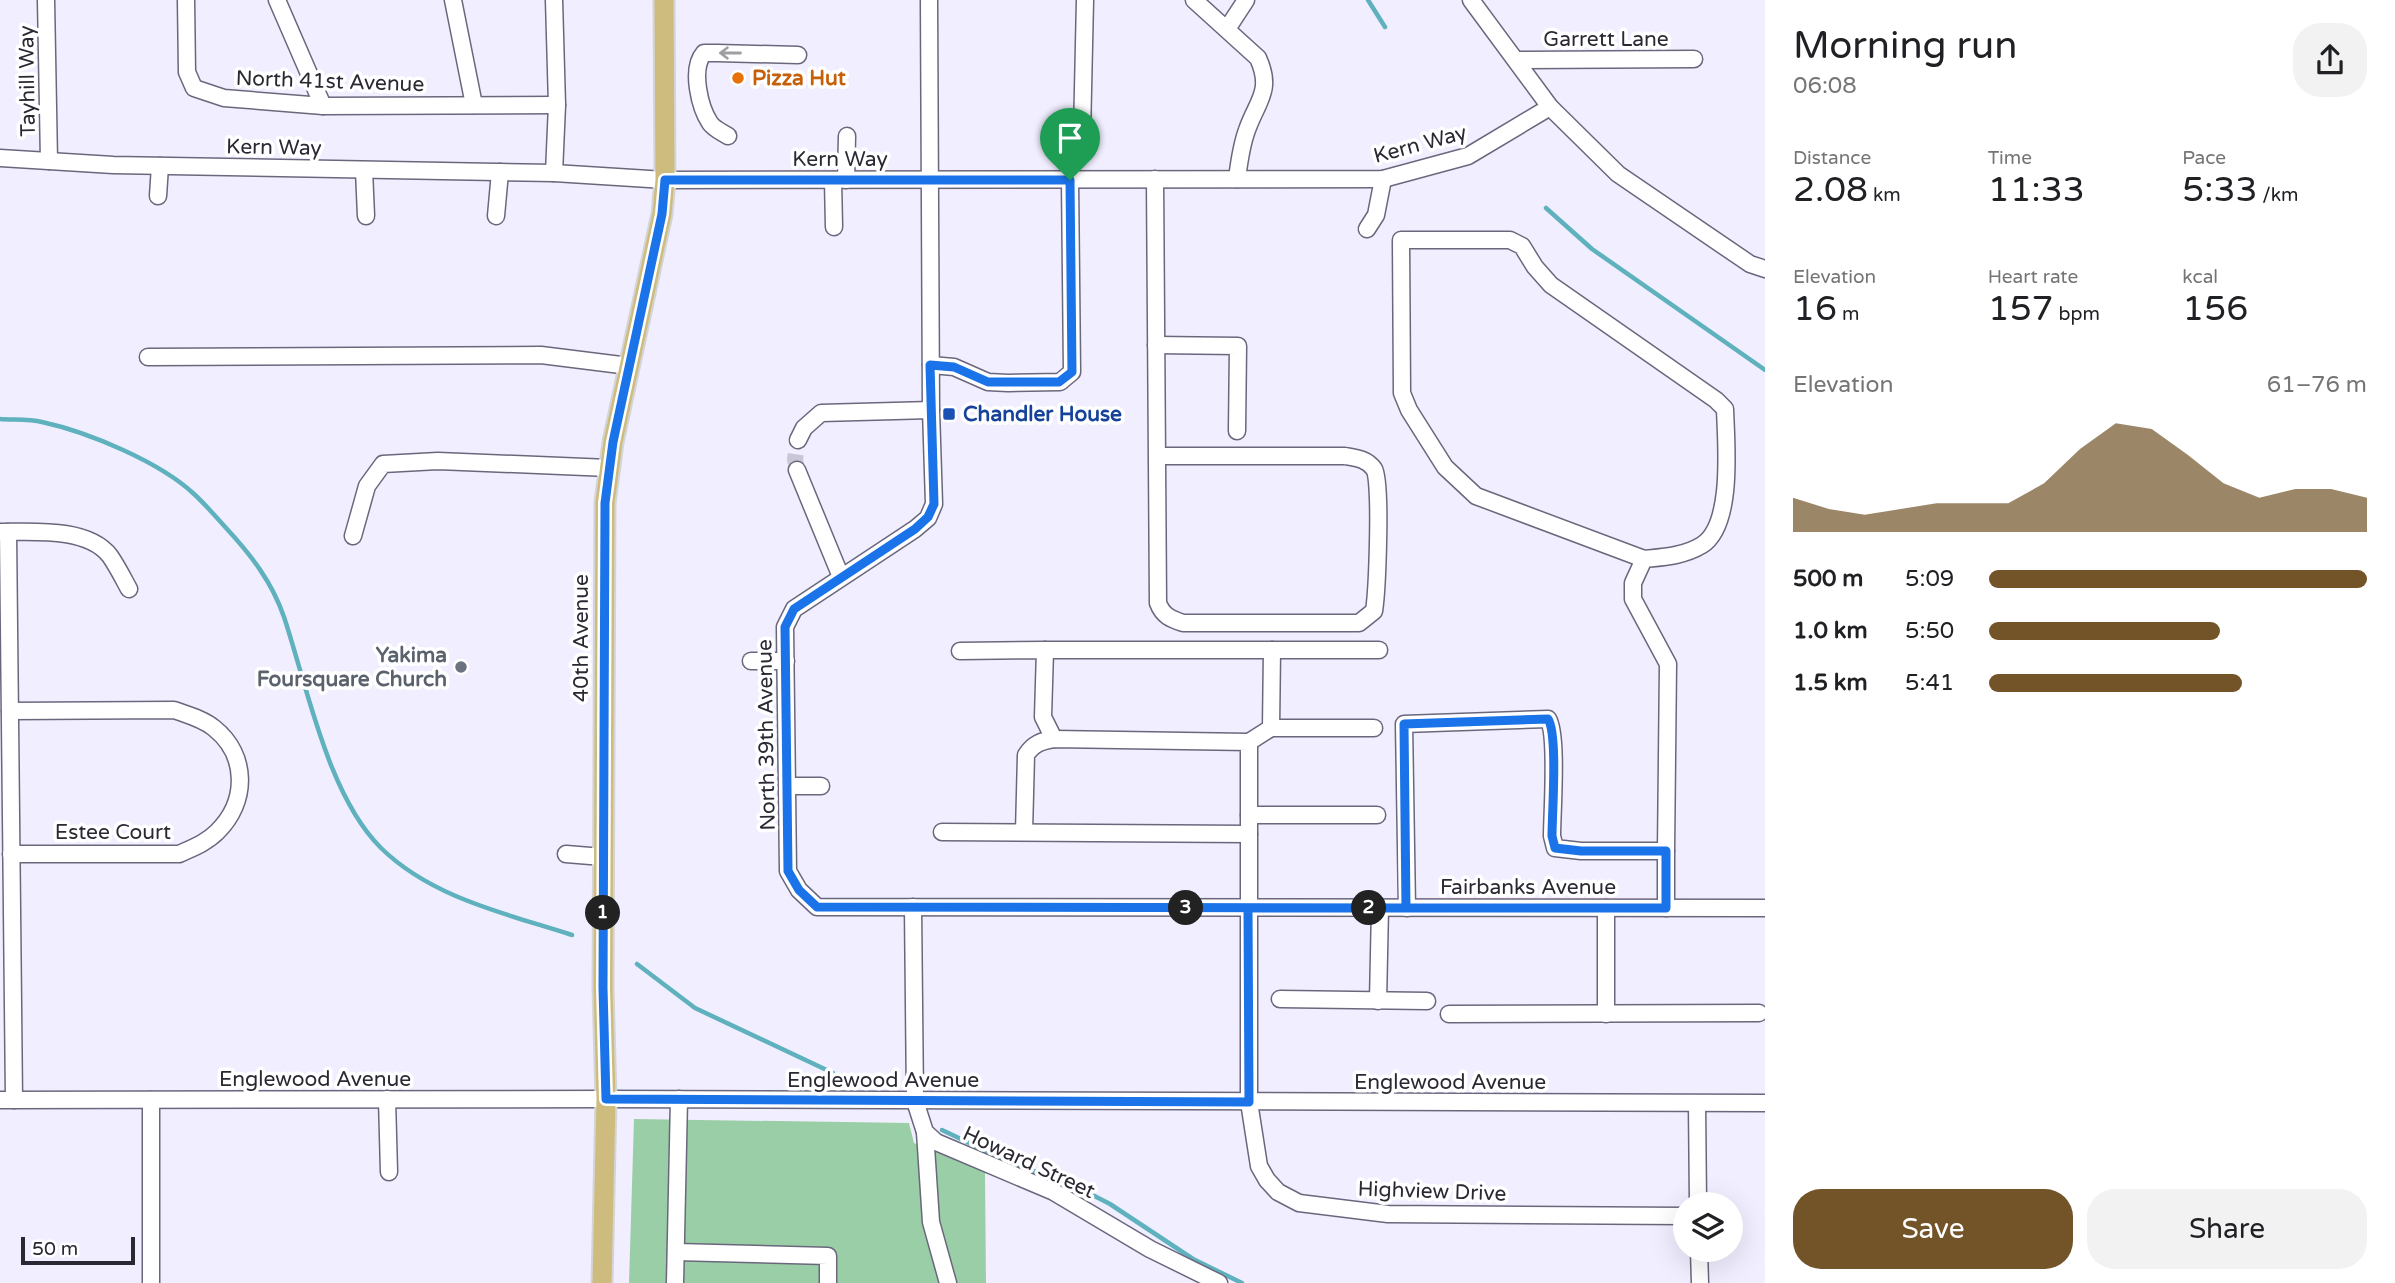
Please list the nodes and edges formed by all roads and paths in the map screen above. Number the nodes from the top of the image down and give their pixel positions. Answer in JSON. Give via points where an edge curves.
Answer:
{"nodes":[{"id":1,"x":47,"y":0,"type":"edge"},
{"id":2,"x":186,"y":0,"type":"edge"},
{"id":3,"x":277,"y":0,"type":"edge"},
{"id":4,"x":453,"y":0,"type":"edge"},
{"id":5,"x":554,"y":0,"type":"edge"},
{"id":6,"x":664,"y":0,"type":"edge"},
{"id":7,"x":929,"y":0,"type":"edge"},
{"id":8,"x":1085,"y":0,"type":"edge"},
{"id":9,"x":1194,"y":0,"type":"edge"},
{"id":10,"x":1246,"y":0,"type":"edge"},
{"id":11,"x":1471,"y":0,"type":"edge"},
{"id":12,"x":1227,"y":29,"type":"junction"},
{"id":13,"x":798,"y":55,"type":"dead end"},
{"id":14,"x":1694,"y":59,"type":"dead end"},
{"id":15,"x":1518,"y":60,"type":"junction"},
{"id":16,"x":474,"y":105,"type":"junction"},
{"id":17,"x":557,"y":105,"type":"junction"},
{"id":18,"x":323,"y":106,"type":"junction"},
{"id":19,"x":1550,"y":107,"type":"junction"},
{"id":20,"x":1082,"y":134,"type":"dead end"},
{"id":21,"x":728,"y":136,"type":"dead end"},
{"id":22,"x":847,"y":136,"type":"dead end"},
{"id":23,"x":0,"y":158,"type":"edge"},
{"id":24,"x":49,"y":161,"type":"junction"},
{"id":25,"x":160,"y":166,"type":"junction"},
{"id":26,"x":364,"y":170,"type":"junction"},
{"id":27,"x":500,"y":172,"type":"junction"},
{"id":28,"x":554,"y":173,"type":"junction"},
{"id":29,"x":1155,"y":179,"type":"junction"},
{"id":30,"x":1237,"y":179,"type":"junction"},
{"id":31,"x":1383,"y":179,"type":"junction"},
{"id":32,"x":665,"y":180,"type":"junction"},
{"id":33,"x":840,"y":180,"type":"junction"},
{"id":34,"x":930,"y":180,"type":"junction"},
{"id":35,"x":1070,"y":180,"type":"junction"},
{"id":36,"x":158,"y":196,"type":"dead end"},
{"id":37,"x":366,"y":216,"type":"dead end"},
{"id":38,"x":496,"y":216,"type":"dead end"},
{"id":39,"x":834,"y":227,"type":"dead end"},
{"id":40,"x":1367,"y":229,"type":"dead end"},
{"id":41,"x":1765,"y":269,"type":"edge"},
{"id":42,"x":1156,"y":345,"type":"junction"},
{"id":43,"x":148,"y":357,"type":"dead end"},
{"id":44,"x":930,"y":365,"type":"junction"},
{"id":45,"x":629,"y":366,"type":"junction"},
{"id":46,"x":931,"y":410,"type":"junction"},
{"id":47,"x":1237,"y":431,"type":"dead end"},
{"id":48,"x":798,"y":440,"type":"tunnel mouth"},
{"id":49,"x":1157,"y":456,"type":"junction"},
{"id":50,"x":609,"y":468,"type":"junction"},
{"id":51,"x":797,"y":470,"type":"tunnel mouth"},
{"id":52,"x":4,"y":531,"type":"edge"},
{"id":53,"x":354,"y":536,"type":"dead end"},
{"id":54,"x":1644,"y":559,"type":"junction"},
{"id":55,"x":841,"y":577,"type":"junction"},
{"id":56,"x":129,"y":589,"type":"dead end"},
{"id":57,"x":1045,"y":650,"type":"junction"},
{"id":58,"x":1272,"y":650,"type":"junction"},
{"id":59,"x":1379,"y":650,"type":"dead end"},
{"id":60,"x":960,"y":651,"type":"dead end"},
{"id":61,"x":751,"y":661,"type":"dead end"},
{"id":62,"x":786,"y":661,"type":"junction"},
{"id":63,"x":10,"y":711,"type":"junction"},
{"id":64,"x":1271,"y":728,"type":"junction"},
{"id":65,"x":1374,"y":728,"type":"dead end"},
{"id":66,"x":1054,"y":739,"type":"junction"},
{"id":67,"x":1249,"y":742,"type":"junction"},
{"id":68,"x":787,"y":786,"type":"junction"},
{"id":69,"x":821,"y":786,"type":"dead end"},
{"id":70,"x":1249,"y":815,"type":"junction"},
{"id":71,"x":1377,"y":815,"type":"dead end"},
{"id":72,"x":942,"y":832,"type":"dead end"},
{"id":73,"x":1024,"y":832,"type":"junction"},
{"id":74,"x":1249,"y":834,"type":"junction"},
{"id":75,"x":1666,"y":851,"type":"junction"},
{"id":76,"x":11,"y":854,"type":"junction"},
{"id":77,"x":566,"y":855,"type":"dead end"},
{"id":78,"x":603,"y":857,"type":"junction"},
{"id":79,"x":913,"y":907,"type":"junction"},
{"id":80,"x":1248,"y":908,"type":"junction"},
{"id":81,"x":1380,"y":908,"type":"junction"},
{"id":82,"x":1406,"y":908,"type":"junction"},
{"id":83,"x":1606,"y":908,"type":"junction"},
{"id":84,"x":1666,"y":908,"type":"junction"},
{"id":85,"x":1765,"y":908,"type":"edge"},
{"id":86,"x":1280,"y":999,"type":"dead end"},
{"id":87,"x":1378,"y":1001,"type":"junction"},
{"id":88,"x":1427,"y":1001,"type":"dead end"},
{"id":89,"x":1759,"y":1013,"type":"dead end"},
{"id":90,"x":1449,"y":1014,"type":"dead end"},
{"id":91,"x":1606,"y":1014,"type":"junction"},
{"id":92,"x":387,"y":1099,"type":"junction"},
{"id":93,"x":606,"y":1099,"type":"junction"},
{"id":94,"x":679,"y":1099,"type":"junction"},
{"id":95,"x":7,"y":1100,"type":"edge"},
{"id":96,"x":151,"y":1100,"type":"junction"},
{"id":97,"x":915,"y":1101,"type":"junction"},
{"id":98,"x":1249,"y":1102,"type":"junction"},
{"id":99,"x":1765,"y":1103,"type":"edge"},
{"id":100,"x":1698,"y":1104,"type":"junction"},
{"id":101,"x":925,"y":1132,"type":"junction"},
{"id":102,"x":388,"y":1172,"type":"dead end"},
{"id":103,"x":1698,"y":1192,"type":"edge"},
{"id":104,"x":1673,"y":1216,"type":"edge"},
{"id":105,"x":676,"y":1252,"type":"junction"},
{"id":106,"x":1699,"y":1262,"type":"edge"},
{"id":107,"x":151,"y":1283,"type":"edge"},
{"id":108,"x":602,"y":1283,"type":"edge"},
{"id":109,"x":676,"y":1283,"type":"edge"},
{"id":110,"x":828,"y":1283,"type":"edge"},
{"id":111,"x":948,"y":1283,"type":"edge"},
{"id":112,"x":1219,"y":1283,"type":"edge"},
{"id":113,"x":1700,"y":1283,"type":"edge"}],
"edges":[{"from":1,"to":24,"type":"street","name":"Tayhill Way"},
{"from":2,"to":18,"type":"street","name":"North 41st Avenue","via":[[187,72],[194,88],[225,99]]},
{"from":3,"to":18,"type":"street"},
{"from":4,"to":16,"type":"street"},
{"from":5,"to":17,"type":"street"},
{"from":6,"to":32,"type":"main road","name":"40th Avenue"},
{"from":7,"to":34,"type":"street","name":"North 39th Avenue"},
{"from":8,"to":20,"type":"street"},
{"from":9,"to":12,"type":"street"},
{"from":10,"to":12,"type":"street"},
{"from":11,"to":15,"type":"street"},
{"from":12,"to":30,"type":"street","via":[[1258,58],[1265,81],[1243,143]]},
{"from":13,"to":21,"type":"street","one_way":true,"via":[[717,53],[700,58],[697,83],[701,104],[711,126]]},
{"from":14,"to":15,"type":"street","name":"Garrett Lane"},
{"from":15,"to":19,"type":"street"},
{"from":16,"to":17,"type":"street","name":"North 41st Avenue"},
{"from":16,"to":18,"type":"street","name":"North 41st Avenue"},
{"from":17,"to":28,"type":"street"},
{"from":19,"to":31,"type":"street","name":"Kern Way","via":[[1468,156]]},
{"from":19,"to":41,"type":"street","via":[[1618,174],[1750,264]]},
{"from":22,"to":33,"type":"street"},
{"from":23,"to":24,"type":"street","name":"Kern Way"},
{"from":24,"to":25,"type":"street","name":"Kern Way"},
{"from":25,"to":26,"type":"street","name":"Kern Way"},
{"from":25,"to":36,"type":"street"},
{"from":26,"to":27,"type":"street","name":"Kern Way"},
{"from":26,"to":37,"type":"street"},
{"from":27,"to":28,"type":"street","name":"Kern Way"},
{"from":27,"to":38,"type":"street"},
{"from":28,"to":32,"type":"street","name":"Kern Way"},
{"from":29,"to":30,"type":"street","name":"Kern Way"},
{"from":29,"to":35,"type":"street","name":"Kern Way"},
{"from":29,"to":42,"type":"street"},
{"from":30,"to":31,"type":"street","name":"Kern Way"},
{"from":31,"to":40,"type":"street","via":[[1376,215]]},
{"from":32,"to":33,"type":"street","name":"Kern Way"},
{"from":32,"to":45,"type":"main road","name":"40th Avenue","via":[[662,214]]},
{"from":33,"to":34,"type":"street","name":"Kern Way"},
{"from":33,"to":39,"type":"street"},
{"from":34,"to":35,"type":"street","name":"Kern Way"},
{"from":34,"to":44,"type":"street","name":"North 39th Avenue"},
{"from":35,"to":44,"type":"street","via":[[1072,372],[1059,382],[988,382],[954,367]]},
{"from":42,"to":47,"type":"street","via":[[1238,346]]},
{"from":42,"to":49,"type":"street"},
{"from":43,"to":45,"type":"street","via":[[541,355]]},
{"from":44,"to":46,"type":"street","name":"North 39th Avenue"},
{"from":45,"to":50,"type":"main road","name":"40th Avenue"},
{"from":46,"to":48,"type":"street","via":[[821,413]]},
{"from":46,"to":55,"type":"street","name":"North 39th Avenue","via":[[934,504],[928,517]]},
{"from":49,"to":49,"type":"street","via":[[1158,603],[1170,619],[1183,623],[1359,623],[1374,611],[1377,474],[1364,460],[1345,456]]},
{"from":50,"to":53,"type":"street","via":[[438,461],[383,464],[367,486]]},
{"from":50,"to":78,"type":"main road","name":"40th Avenue"},
{"from":51,"to":55,"type":"street"},
{"from":52,"to":56,"type":"street","via":[[58,532],[90,541],[109,554]]},
{"from":52,"to":63,"type":"street"},
{"from":54,"to":54,"type":"street","via":[[1476,496],[1446,467],[1402,393],[1401,240],[1510,240],[1522,246],[1551,285],[1725,409],[1727,471],[1720,521],[1704,544],[1674,557]]},
{"from":54,"to":75,"type":"street","via":[[1633,583],[1633,599],[1668,664]]},
{"from":55,"to":62,"type":"street","name":"North 39th Avenue","via":[[794,609],[785,627]]},
{"from":57,"to":58,"type":"street"},
{"from":57,"to":60,"type":"street"},
{"from":57,"to":66,"type":"street","via":[[1043,717]]},
{"from":58,"to":59,"type":"street"},
{"from":58,"to":64,"type":"street"},
{"from":61,"to":62,"type":"street"},
{"from":62,"to":68,"type":"street","name":"North 39th Avenue"},
{"from":63,"to":76,"type":"street"},
{"from":63,"to":76,"type":"street","name":"Estee Court","via":[[174,710],[213,727],[229,743],[240,765],[238,799],[218,832],[179,854]]},
{"from":64,"to":65,"type":"street"},
{"from":64,"to":67,"type":"street"},
{"from":66,"to":67,"type":"street"},
{"from":66,"to":73,"type":"street","via":[[1032,746],[1026,755]]},
{"from":67,"to":70,"type":"street","name":"Highview Drive"},
{"from":68,"to":69,"type":"street"},
{"from":68,"to":79,"type":"street","name":"North 39th Avenue","via":[[788,871],[799,890],[817,907]]},
{"from":70,"to":71,"type":"street"},
{"from":70,"to":74,"type":"street","name":"Highview Drive"},
{"from":72,"to":73,"type":"street"},
{"from":73,"to":74,"type":"street"},
{"from":74,"to":80,"type":"street","name":"Highview Drive"},
{"from":75,"to":82,"type":"street","via":[[1555,848],[1553,745],[1548,719],[1404,724]]},
{"from":75,"to":84,"type":"street"},
{"from":76,"to":95,"type":"street"},
{"from":77,"to":78,"type":"street"},
{"from":78,"to":93,"type":"main road","name":"40th Avenue"},
{"from":79,"to":80,"type":"street","name":"Fairbanks Avenue"},
{"from":79,"to":97,"type":"street"},
{"from":80,"to":81,"type":"street","name":"Fairbanks Avenue"},
{"from":80,"to":98,"type":"street","name":"Highview Drive"},
{"from":81,"to":82,"type":"street","name":"Fairbanks Avenue"},
{"from":81,"to":87,"type":"street"},
{"from":82,"to":83,"type":"street","name":"Fairbanks Avenue"},
{"from":83,"to":84,"type":"street","name":"Fairbanks Avenue"},
{"from":83,"to":91,"type":"street"},
{"from":84,"to":85,"type":"street","name":"Fairbanks Avenue"},
{"from":86,"to":87,"type":"street"},
{"from":87,"to":88,"type":"street"},
{"from":89,"to":91,"type":"street"},
{"from":90,"to":91,"type":"street"},
{"from":92,"to":93,"type":"street","name":"Englewood Avenue"},
{"from":92,"to":96,"type":"street","name":"Englewood Avenue"},
{"from":92,"to":102,"type":"street"},
{"from":93,"to":94,"type":"street","name":"Englewood Avenue"},
{"from":93,"to":108,"type":"main road","name":"40th Avenue"},
{"from":94,"to":97,"type":"street","name":"Englewood Avenue"},
{"from":94,"to":105,"type":"street"},
{"from":95,"to":96,"type":"street","name":"Englewood Avenue"},
{"from":96,"to":107,"type":"street"},
{"from":97,"to":98,"type":"street","name":"Englewood Avenue"},
{"from":97,"to":101,"type":"street"},
{"from":98,"to":100,"type":"street","name":"Englewood Avenue"},
{"from":98,"to":104,"type":"street","name":"Highview Drive","via":[[1259,1166],[1278,1192],[1299,1203],[1388,1214]]},
{"from":99,"to":100,"type":"street","name":"Englewood Avenue"},
{"from":100,"to":103,"type":"street"},
{"from":101,"to":111,"type":"street","via":[[931,1222]]},
{"from":101,"to":112,"type":"street","name":"Howard Street","via":[[936,1142],[1054,1192],[1150,1249]]},
{"from":105,"to":109,"type":"street"},
{"from":105,"to":110,"type":"street","via":[[828,1255]]},
{"from":106,"to":113,"type":"street"}]}
